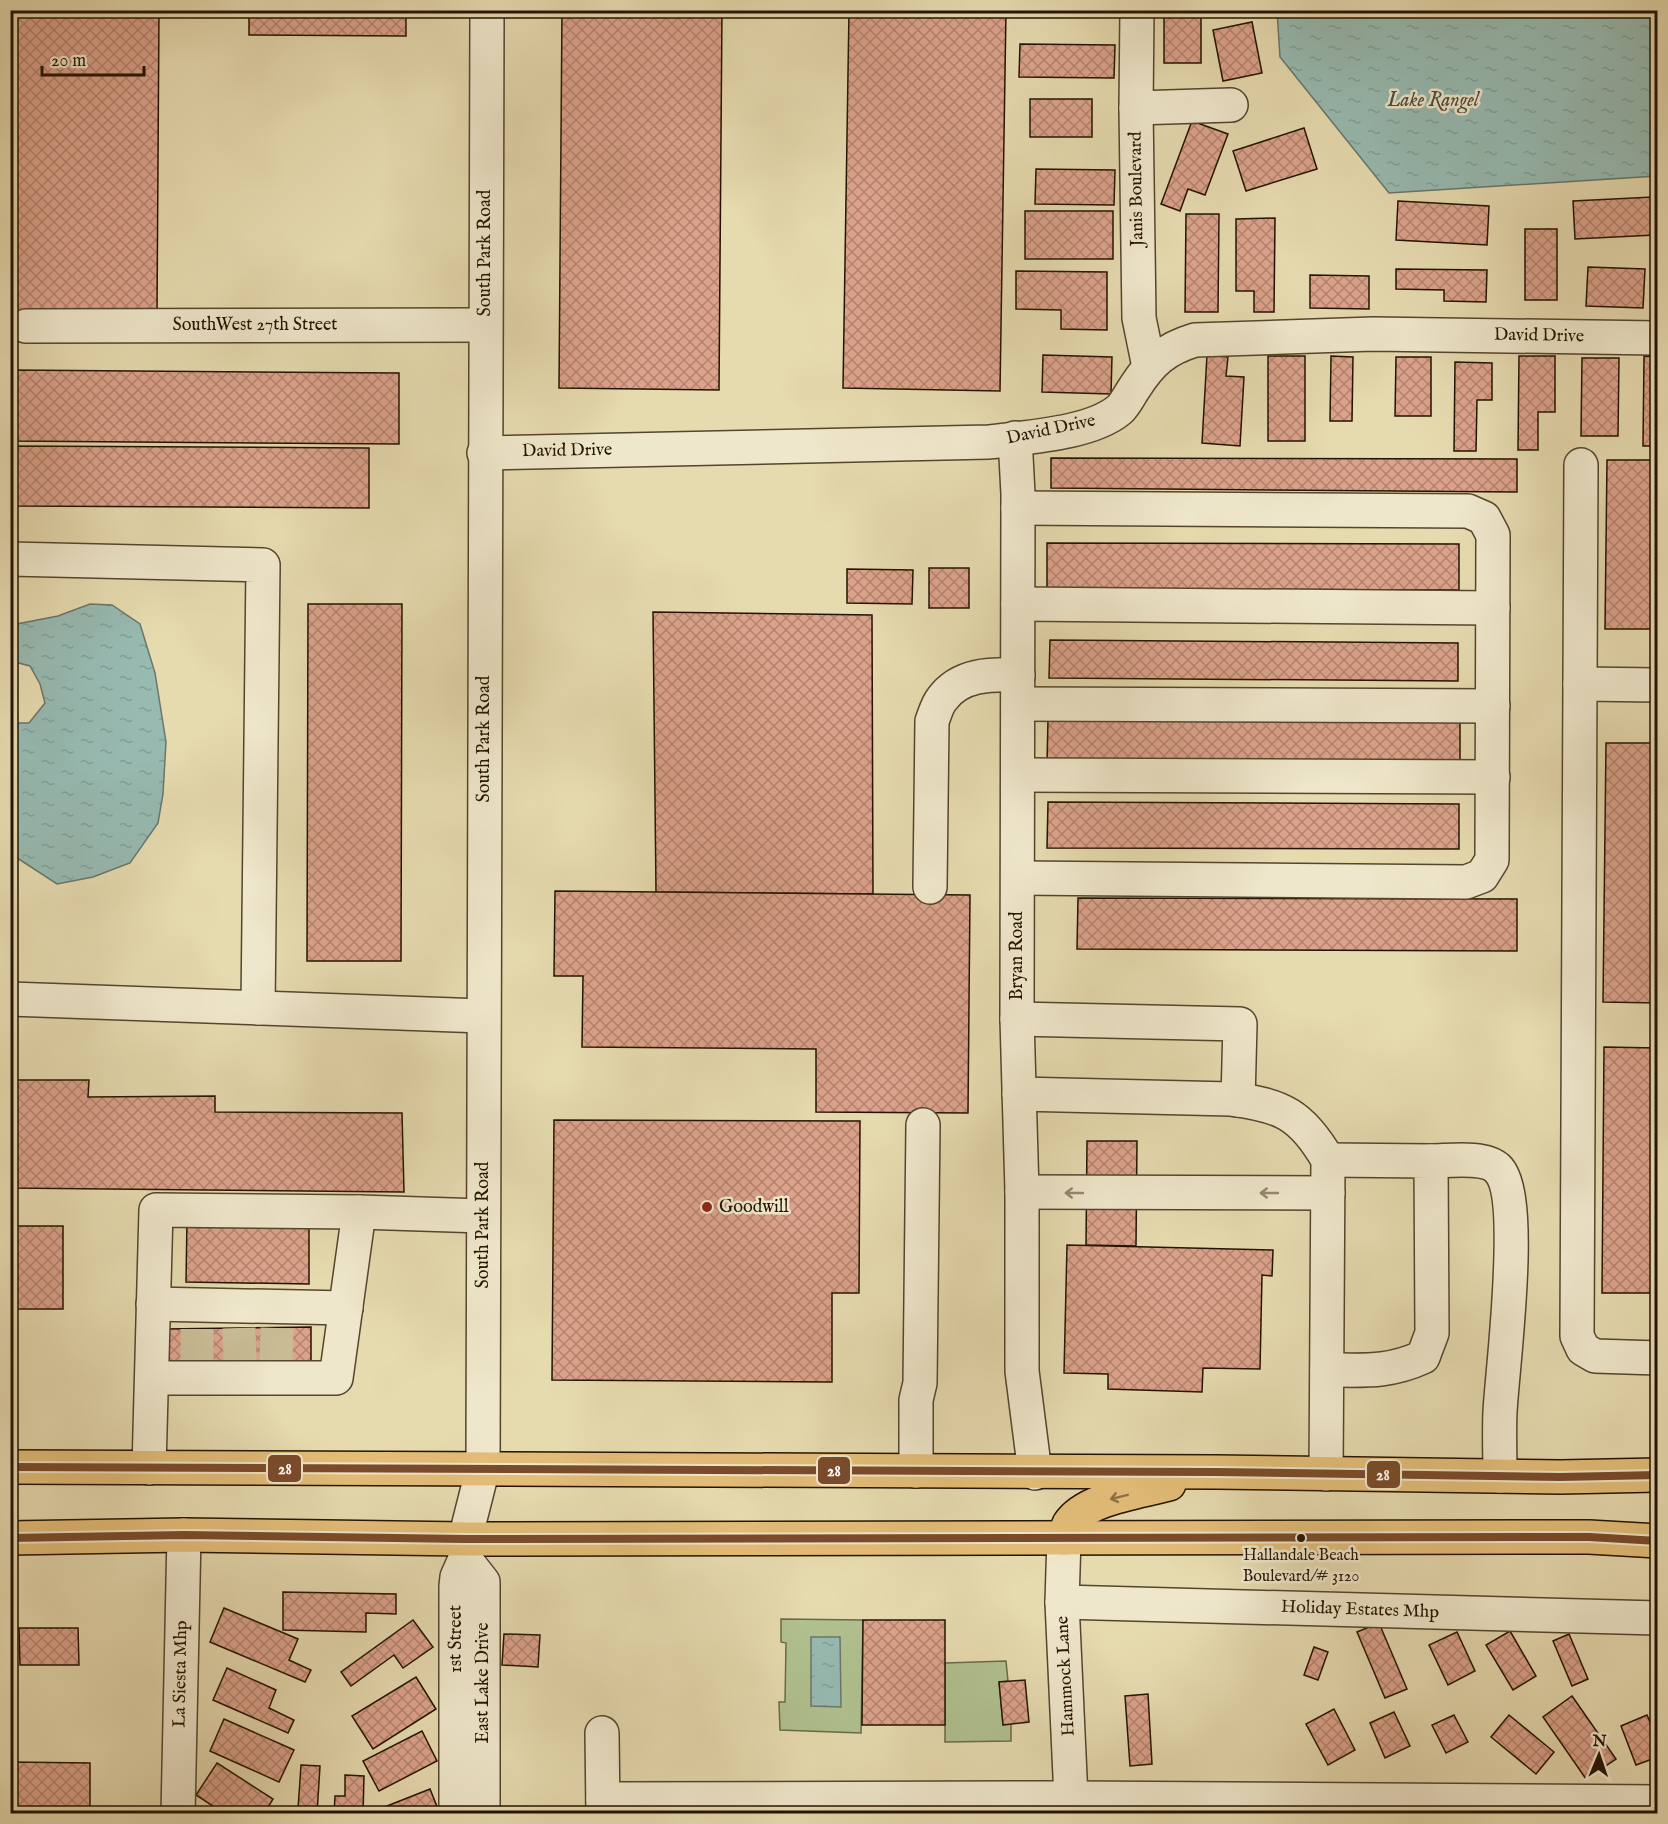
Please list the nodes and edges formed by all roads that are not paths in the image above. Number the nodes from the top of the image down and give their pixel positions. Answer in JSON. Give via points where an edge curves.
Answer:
{"nodes":[{"id":1,"x":487,"y":10,"type":"edge"},
{"id":2,"x":1137,"y":10,"type":"edge"},
{"id":3,"x":1231,"y":105,"type":"dead end"},
{"id":4,"x":1136,"y":108,"type":"junction"},
{"id":5,"x":484,"y":325,"type":"junction"},
{"id":6,"x":26,"y":326,"type":"dead end"},
{"id":7,"x":1658,"y":338,"type":"edge"},
{"id":8,"x":1149,"y":367,"type":"junction"},
{"id":9,"x":1016,"y":438,"type":"junction"},
{"id":10,"x":484,"y":453,"type":"junction"},
{"id":11,"x":1581,"y":465,"type":"dead end"},
{"id":12,"x":1018,"y":508,"type":"junction"},
{"id":13,"x":10,"y":559,"type":"edge"},
{"id":14,"x":1018,"y":604,"type":"junction"},
{"id":15,"x":1493,"y":608,"type":"junction"},
{"id":16,"x":1580,"y":684,"type":"junction"},
{"id":17,"x":1658,"y":685,"type":"edge"},
{"id":18,"x":1018,"y":689,"type":"junction"},
{"id":19,"x":1493,"y":706,"type":"junction"},
{"id":20,"x":1018,"y":775,"type":"junction"},
{"id":21,"x":1493,"y":777,"type":"junction"},
{"id":22,"x":1018,"y":878,"type":"junction"},
{"id":23,"x":930,"y":887,"type":"dead end"},
{"id":24,"x":10,"y":999,"type":"edge"},
{"id":25,"x":258,"y":1008,"type":"junction"},
{"id":26,"x":483,"y":1016,"type":"junction"},
{"id":27,"x":1017,"y":1019,"type":"junction"},
{"id":28,"x":1019,"y":1094,"type":"junction"},
{"id":29,"x":1238,"y":1100,"type":"junction"},
{"id":30,"x":922,"y":1125,"type":"dead end"},
{"id":31,"x":1328,"y":1160,"type":"junction"},
{"id":32,"x":1431,"y":1161,"type":"junction"},
{"id":33,"x":1022,"y":1192,"type":"junction"},
{"id":34,"x":1328,"y":1193,"type":"junction"},
{"id":35,"x":359,"y":1212,"type":"junction"},
{"id":36,"x":483,"y":1216,"type":"junction"},
{"id":37,"x":153,"y":1304,"type":"junction"},
{"id":38,"x":346,"y":1308,"type":"junction"},
{"id":39,"x":1658,"y":1358,"type":"edge"},
{"id":40,"x":1327,"y":1370,"type":"junction"},
{"id":41,"x":152,"y":1378,"type":"junction"},
{"id":42,"x":10,"y":1467,"type":"edge"},
{"id":43,"x":149,"y":1468,"type":"junction"},
{"id":44,"x":483,"y":1468,"type":"junction"},
{"id":45,"x":916,"y":1471,"type":"junction"},
{"id":46,"x":1216,"y":1472,"type":"junction"},
{"id":47,"x":1035,"y":1473,"type":"junction"},
{"id":48,"x":1326,"y":1474,"type":"junction"},
{"id":49,"x":1658,"y":1475,"type":"edge"},
{"id":50,"x":1500,"y":1476,"type":"junction"},
{"id":51,"x":184,"y":1535,"type":"junction"},
{"id":52,"x":10,"y":1538,"type":"edge"},
{"id":53,"x":1064,"y":1538,"type":"junction"},
{"id":54,"x":1658,"y":1541,"type":"edge"},
{"id":55,"x":465,"y":1549,"type":"junction"},
{"id":56,"x":1062,"y":1602,"type":"junction"},
{"id":57,"x":1658,"y":1618,"type":"edge"},
{"id":58,"x":602,"y":1733,"type":"dead end"},
{"id":59,"x":1658,"y":1802,"type":"edge"},
{"id":60,"x":603,"y":1806,"type":"edge"},
{"id":61,"x":1074,"y":1806,"type":"edge"},
{"id":62,"x":178,"y":1814,"type":"edge"},
{"id":63,"x":456,"y":1814,"type":"edge"},
{"id":64,"x":483,"y":1814,"type":"edge"}],
"edges":[{"from":1,"to":5,"type":"street","name":"South Park Road"},
{"from":2,"to":4,"type":"street","name":"Janis Boulevard"},
{"from":3,"to":4,"type":"street"},
{"from":4,"to":8,"type":"street","name":"Janis Boulevard","via":[[1139,318]]},
{"from":5,"to":6,"type":"street","name":"SouthWest 27th Street"},
{"from":5,"to":10,"type":"street","name":"South Park Road"},
{"from":7,"to":8,"type":"street","name":"David Drive","via":[[1373,334],[1195,340],[1174,346]]},
{"from":8,"to":9,"type":"street","name":"David Drive","via":[[1120,409],[1094,424]]},
{"from":9,"to":10,"type":"street","name":"David Drive","via":[[989,442]]},
{"from":9,"to":12,"type":"street","name":"Bryan Road"},
{"from":10,"to":26,"type":"street","name":"South Park Road"},
{"from":11,"to":16,"type":"street"},
{"from":12,"to":14,"type":"street","name":"Bryan Road"},
{"from":12,"to":15,"type":"street","via":[[1468,511],[1484,518],[1493,535]]},
{"from":13,"to":25,"type":"street","via":[[263,566]]},
{"from":14,"to":15,"type":"street"},
{"from":14,"to":18,"type":"street","name":"Bryan Road"},
{"from":15,"to":19,"type":"street"},
{"from":16,"to":17,"type":"street"},
{"from":16,"to":39,"type":"street","via":[[1577,1336],[1583,1349],[1596,1356]]},
{"from":18,"to":19,"type":"street"},
{"from":18,"to":20,"type":"street","name":"Bryan Road"},
{"from":18,"to":23,"type":"street","via":[[985,674],[960,684],[942,698],[932,721]]},
{"from":19,"to":21,"type":"street"},
{"from":20,"to":21,"type":"street"},
{"from":20,"to":22,"type":"street","name":"Bryan Road"},
{"from":21,"to":22,"type":"street","via":[[1492,860],[1482,876],[1467,882]]},
{"from":22,"to":27,"type":"street","name":"Bryan Road"},
{"from":24,"to":25,"type":"street"},
{"from":25,"to":26,"type":"street"},
{"from":26,"to":36,"type":"street","name":"South Park Road"},
{"from":27,"to":28,"type":"street","name":"Bryan Road"},
{"from":27,"to":29,"type":"street","via":[[1240,1024]]},
{"from":28,"to":29,"type":"street"},
{"from":28,"to":33,"type":"street","name":"Bryan Road"},
{"from":29,"to":31,"type":"street","via":[[1259,1102],[1298,1119],[1315,1137]]},
{"from":30,"to":45,"type":"street"},
{"from":31,"to":32,"type":"street"},
{"from":31,"to":34,"type":"street"},
{"from":32,"to":40,"type":"street","via":[[1432,1333],[1423,1357],[1386,1370]]},
{"from":32,"to":50,"type":"street","via":[[1483,1161],[1497,1168],[1506,1180],[1512,1228],[1500,1413]]},
{"from":34,"to":33,"type":"street","one_way":true},
{"from":33,"to":47,"type":"street","name":"Bryan Road","via":[[1022,1371]]},
{"from":34,"to":40,"type":"street"},
{"from":35,"to":36,"type":"street"},
{"from":35,"to":37,"type":"street","via":[[156,1210]]},
{"from":35,"to":38,"type":"street"},
{"from":36,"to":44,"type":"street","name":"South Park Road"},
{"from":37,"to":38,"type":"street","via":[[197,1317],[276,1317]]},
{"from":37,"to":41,"type":"street"},
{"from":38,"to":41,"type":"street","via":[[336,1378],[276,1370],[197,1370]]},
{"from":40,"to":48,"type":"street"},
{"from":41,"to":43,"type":"street"},
{"from":42,"to":43,"type":"main road"},
{"from":43,"to":44,"type":"main road"},
{"from":44,"to":45,"type":"main road"},
{"from":44,"to":55,"type":"street","name":"1st Street"},
{"from":45,"to":47,"type":"main road"},
{"from":46,"to":47,"type":"main road"},
{"from":46,"to":48,"type":"main road"},
{"from":46,"to":53,"type":"main road","one_way":true,"via":[[1099,1502],[1069,1524]]},
{"from":48,"to":50,"type":"main road"},
{"from":49,"to":50,"type":"main road"},
{"from":51,"to":52,"type":"main road"},
{"from":51,"to":55,"type":"main road"},
{"from":51,"to":62,"type":"street","name":"La Siesta Mhp"},
{"from":53,"to":54,"type":"main road","via":[[1589,1537]]},
{"from":53,"to":55,"type":"main road"},
{"from":53,"to":56,"type":"street","name":"Hammock Lane"},
{"from":55,"to":63,"type":"street","name":"1st Street","via":[[456,1586]]},
{"from":55,"to":64,"type":"street","name":"East Lake Drive","via":[[483,1582]]},
{"from":56,"to":57,"type":"street","name":"Holiday Estates Mhp"},
{"from":56,"to":61,"type":"street","name":"Hammock Lane"},
{"from":58,"to":60,"type":"street"},
{"from":59,"to":61,"type":"street"},
{"from":60,"to":61,"type":"street"}]}
